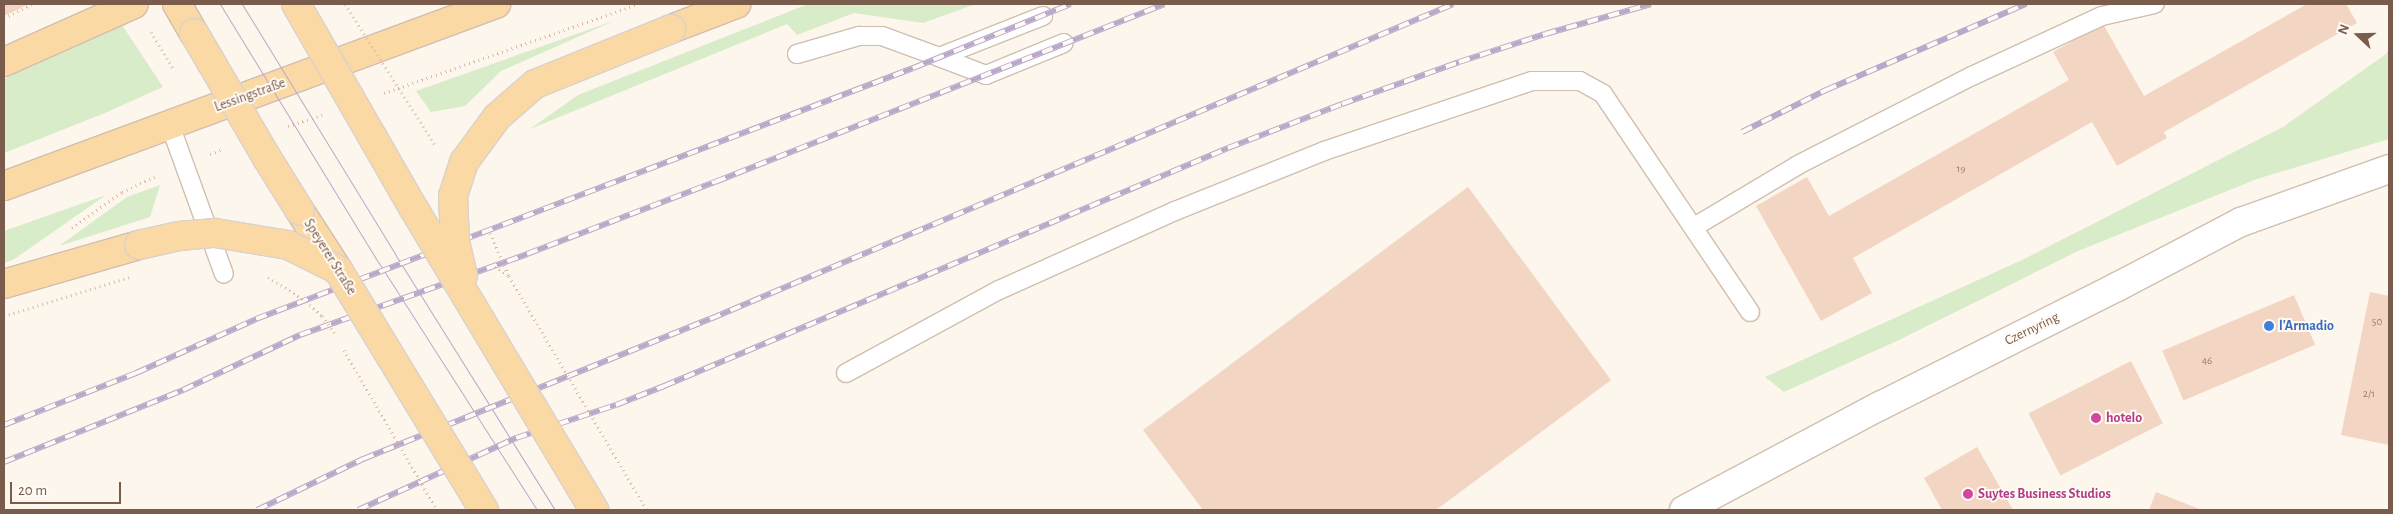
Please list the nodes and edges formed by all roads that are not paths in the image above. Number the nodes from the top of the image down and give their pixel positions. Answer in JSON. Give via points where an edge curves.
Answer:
{"nodes":[{"id":1,"x":134,"y":4,"type":"edge"},
{"id":2,"x":177,"y":4,"type":"edge"},
{"id":3,"x":296,"y":4,"type":"edge"},
{"id":4,"x":496,"y":4,"type":"edge"},
{"id":5,"x":736,"y":4,"type":"edge"},
{"id":6,"x":2156,"y":4,"type":"edge"},
{"id":7,"x":1043,"y":16,"type":"dead end"},
{"id":8,"x":1064,"y":43,"type":"dead end"},
{"id":9,"x":797,"y":54,"type":"dead end"},
{"id":10,"x":940,"y":57,"type":"junction"},
{"id":11,"x":4,"y":62,"type":"edge"},
{"id":12,"x":170,"y":125,"type":"junction"},
{"id":13,"x":2389,"y":169,"type":"edge"},
{"id":14,"x":4,"y":186,"type":"edge"},
{"id":15,"x":1694,"y":227,"type":"junction"},
{"id":16,"x":338,"y":270,"type":"junction"},
{"id":17,"x":224,"y":274,"type":"dead end"},
{"id":18,"x":4,"y":284,"type":"edge"},
{"id":19,"x":469,"y":302,"type":"junction"},
{"id":20,"x":1750,"y":312,"type":"dead end"},
{"id":21,"x":846,"y":373,"type":"dead end"},
{"id":22,"x":484,"y":510,"type":"edge"},
{"id":23,"x":594,"y":510,"type":"edge"},
{"id":24,"x":1684,"y":510,"type":"edge"}],
"edges":[{"from":1,"to":11,"type":"main road"},
{"from":2,"to":16,"type":"main road","name":"Speyerer Straße","bridge":true,"via":[[267,158]]},
{"from":3,"to":19,"type":"main road","bridge":true},
{"from":4,"to":12,"type":"main road","name":"Lessingstraße"},
{"from":5,"to":19,"type":"main road","bridge":true,"via":[[535,84],[497,117],[464,162],[453,196],[455,241]]},
{"from":6,"to":15,"type":"lane","via":[[2102,16],[1972,76],[1798,165]]},
{"from":7,"to":10,"type":"lane"},
{"from":8,"to":10,"type":"lane","via":[[986,75]]},
{"from":9,"to":10,"type":"lane","via":[[859,36],[882,36]]},
{"from":12,"to":14,"type":"main road","name":"Lessingstraße"},
{"from":12,"to":17,"type":"lane"},
{"from":13,"to":24,"type":"main road","name":"Czernyring","via":[[2241,222]]},
{"from":15,"to":20,"type":"lane"},
{"from":15,"to":21,"type":"lane","via":[[1603,94],[1580,81],[1532,80],[1324,151],[1175,211],[999,290]]},
{"from":16,"to":18,"type":"main road","bridge":true,"via":[[288,245],[215,233],[178,236],[139,245]]},
{"from":16,"to":22,"type":"main road","name":"Speyerer Straße","bridge":true},
{"from":19,"to":23,"type":"main road","bridge":true}]}
